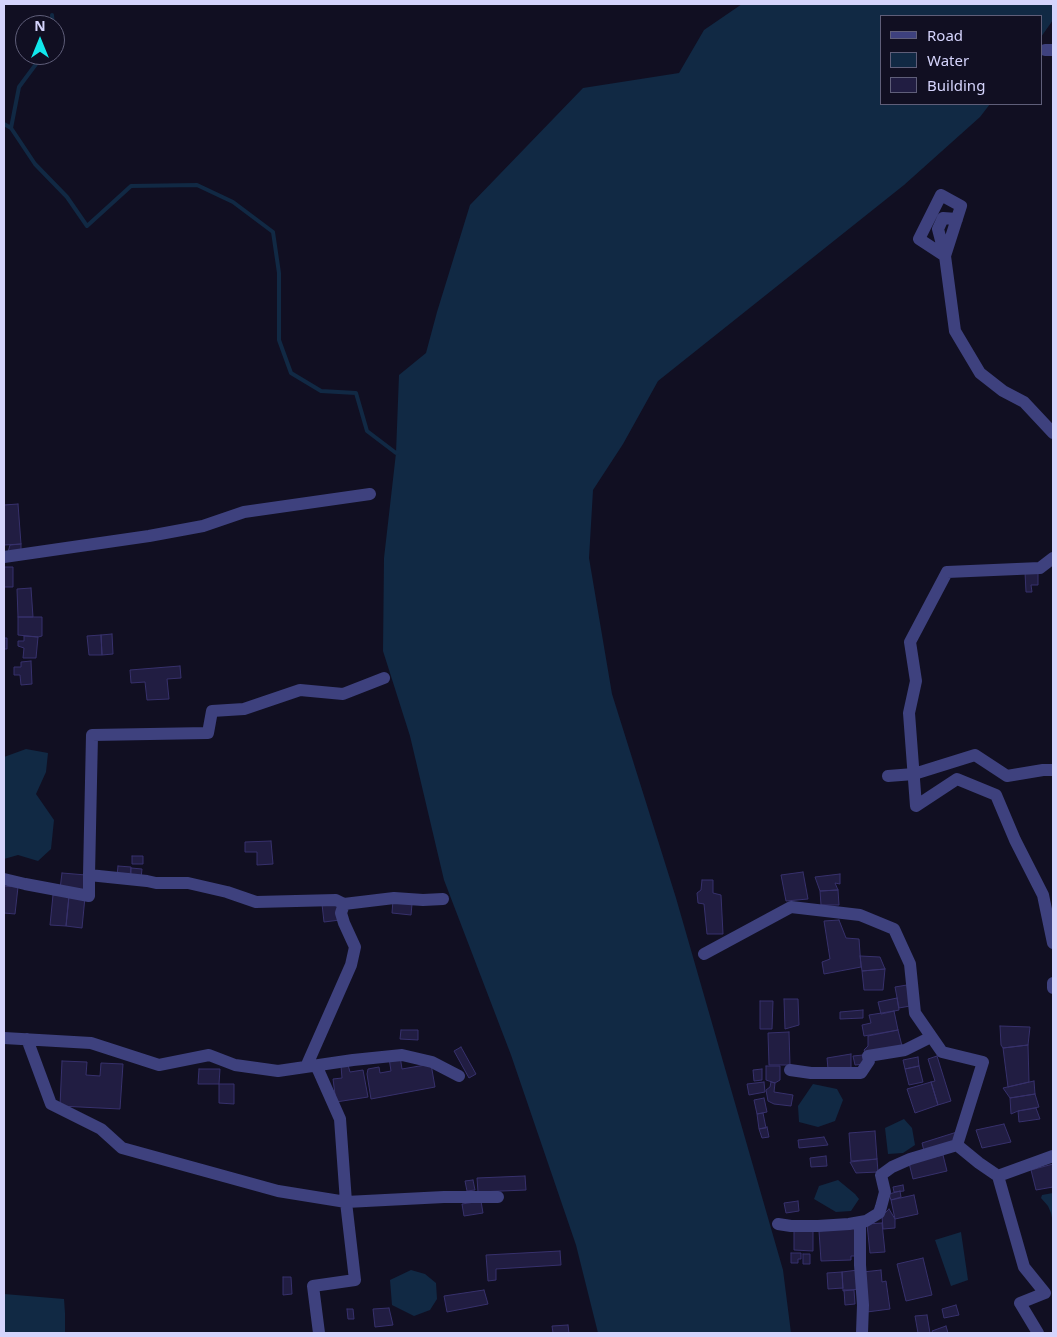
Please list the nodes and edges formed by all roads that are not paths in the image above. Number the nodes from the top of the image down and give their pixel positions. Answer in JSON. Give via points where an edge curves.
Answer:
{"nodes":[{"id":1,"x":945,"y":256,"type":"junction"},
{"id":2,"x":1053,"y":433,"type":"edge"},
{"id":3,"x":370,"y":494,"type":"dead end"},
{"id":4,"x":4,"y":557,"type":"edge"},
{"id":5,"x":1053,"y":558,"type":"edge"},
{"id":6,"x":384,"y":678,"type":"dead end"},
{"id":7,"x":1053,"y":770,"type":"edge"},
{"id":8,"x":914,"y":774,"type":"junction"},
{"id":9,"x":888,"y":776,"type":"dead end"},
{"id":10,"x":89,"y":875,"type":"junction"},
{"id":11,"x":4,"y":879,"type":"edge"},
{"id":12,"x":443,"y":899,"type":"dead end"},
{"id":13,"x":344,"y":904,"type":"junction"},
{"id":14,"x":1053,"y":943,"type":"edge"},
{"id":15,"x":704,"y":954,"type":"dead end"},
{"id":16,"x":1053,"y":984,"type":"edge"},
{"id":17,"x":1053,"y":988,"type":"edge"},
{"id":18,"x":931,"y":1037,"type":"junction"},
{"id":19,"x":4,"y":1038,"type":"edge"},
{"id":20,"x":27,"y":1039,"type":"junction"},
{"id":21,"x":311,"y":1066,"type":"junction"},
{"id":22,"x":790,"y":1070,"type":"dead end"},
{"id":23,"x":459,"y":1076,"type":"dead end"},
{"id":24,"x":957,"y":1145,"type":"junction"},
{"id":25,"x":1053,"y":1156,"type":"edge"},
{"id":26,"x":998,"y":1176,"type":"junction"},
{"id":27,"x":498,"y":1197,"type":"dead end"},
{"id":28,"x":346,"y":1202,"type":"junction"},
{"id":29,"x":860,"y":1223,"type":"junction"},
{"id":30,"x":778,"y":1224,"type":"dead end"},
{"id":31,"x":319,"y":1333,"type":"edge"},
{"id":32,"x":862,"y":1333,"type":"edge"},
{"id":33,"x":1038,"y":1333,"type":"edge"}],
"edges":[{"from":1,"to":1,"type":"street","via":[[961,206],[941,195],[919,239]]},
{"from":1,"to":2,"type":"street","via":[[955,331],[980,373],[1024,402]]},
{"from":3,"to":4,"type":"street","via":[[244,512],[203,526],[150,536]]},
{"from":5,"to":8,"type":"street","via":[[1040,568],[947,572],[910,642],[916,681],[909,713]]},
{"from":6,"to":10,"type":"street","via":[[343,694],[300,690],[244,709],[212,711],[208,733],[92,735]]},
{"from":7,"to":8,"type":"street","via":[[1007,776],[975,754]]},
{"from":8,"to":9,"type":"street"},
{"from":8,"to":14,"type":"street","via":[[916,806],[957,779],[996,795],[1043,896]]},
{"from":10,"to":11,"type":"street","via":[[89,896]]},
{"from":10,"to":13,"type":"street","via":[[156,883],[188,882],[256,902],[336,900]]},
{"from":12,"to":13,"type":"street","via":[[394,898]]},
{"from":13,"to":21,"type":"street","via":[[341,913],[355,947]]},
{"from":15,"to":18,"type":"street","via":[[791,907],[860,915],[894,929],[910,964],[914,1013]]},
{"from":16,"to":17,"type":"street"},
{"from":18,"to":22,"type":"street","via":[[905,1050],[868,1056],[869,1061],[862,1073]]},
{"from":18,"to":24,"type":"street","via":[[942,1052],[983,1062]]},
{"from":19,"to":20,"type":"street"},
{"from":20,"to":21,"type":"street","via":[[91,1043],[159,1065],[209,1055],[235,1065],[278,1071]]},
{"from":20,"to":28,"type":"street","via":[[51,1104],[101,1129],[122,1148],[278,1191]]},
{"from":21,"to":23,"type":"street","via":[[402,1055],[432,1062]]},
{"from":21,"to":28,"type":"street","via":[[340,1119]]},
{"from":24,"to":26,"type":"street"},
{"from":24,"to":29,"type":"street","via":[[910,1159],[881,1175],[885,1192],[879,1212]]},
{"from":25,"to":26,"type":"street"},
{"from":26,"to":33,"type":"street","via":[[1024,1267],[1045,1294],[1020,1303]]},
{"from":27,"to":28,"type":"street"},
{"from":28,"to":31,"type":"street","via":[[355,1280],[313,1286]]},
{"from":29,"to":30,"type":"street"},
{"from":29,"to":32,"type":"street"}]}
